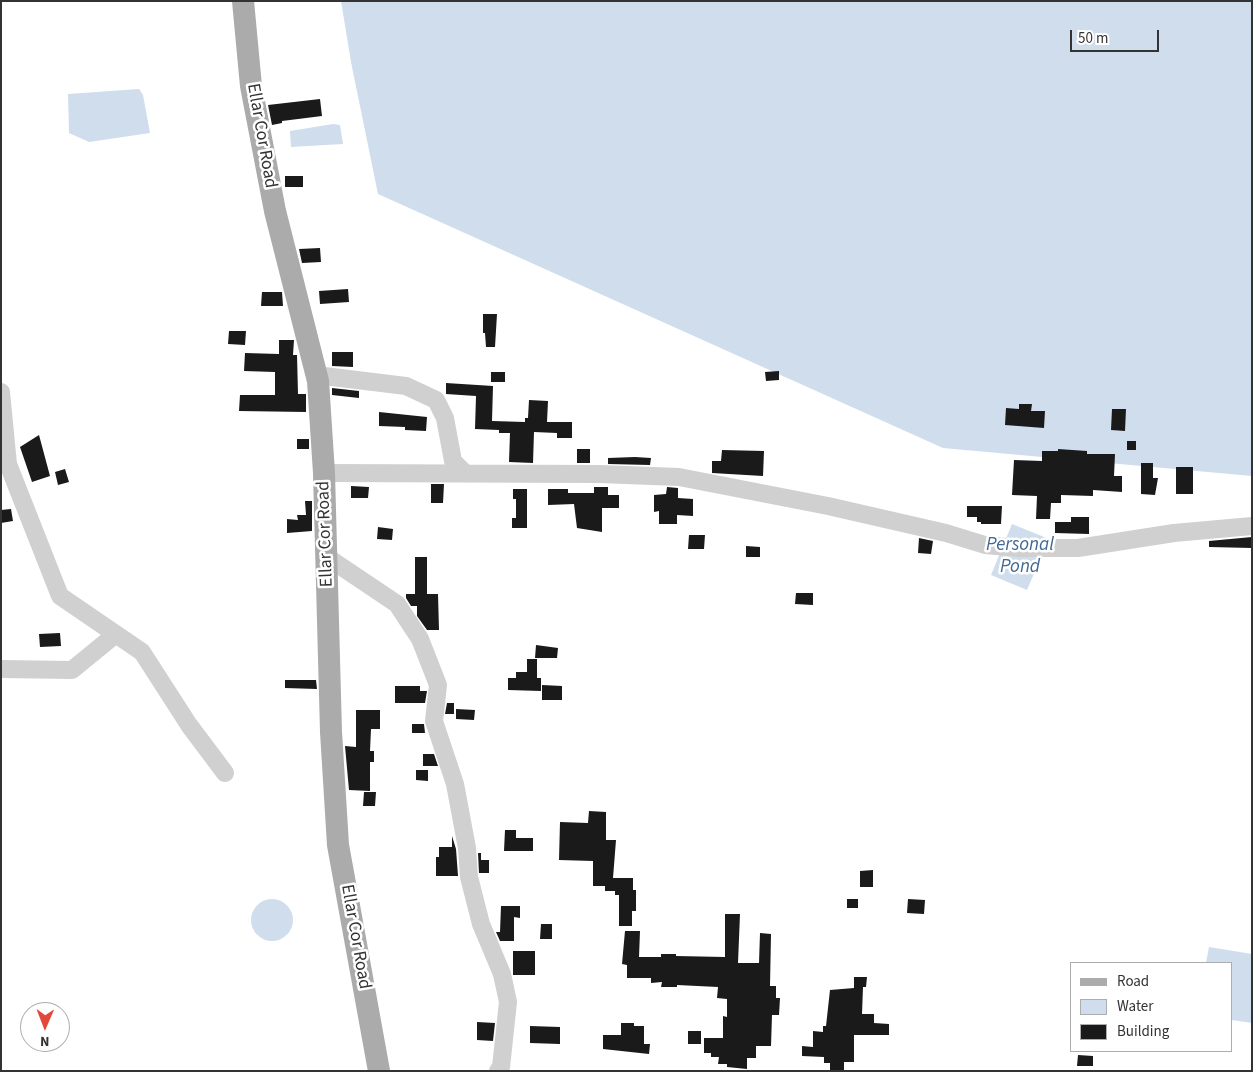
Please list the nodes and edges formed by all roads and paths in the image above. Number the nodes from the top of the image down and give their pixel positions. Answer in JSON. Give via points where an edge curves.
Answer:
{"nodes":[{"id":1,"x":243,"y":1,"type":"edge"},
{"id":2,"x":324,"y":376,"type":"dead end"},
{"id":3,"x":1,"y":392,"type":"edge"},
{"id":4,"x":324,"y":473,"type":"junction"},
{"id":5,"x":466,"y":474,"type":"junction"},
{"id":6,"x":1252,"y":526,"type":"edge"},
{"id":7,"x":327,"y":557,"type":"junction"},
{"id":8,"x":116,"y":634,"type":"junction"},
{"id":9,"x":1,"y":669,"type":"edge"},
{"id":10,"x":225,"y":773,"type":"dead end"},
{"id":11,"x":380,"y":1071,"type":"edge"},
{"id":12,"x":498,"y":1071,"type":"edge"}],
"edges":[{"from":1,"to":4,"type":"main road","name":"Ellar Cor Road","via":[[251,86],[275,212],[318,382]]},
{"from":2,"to":5,"type":"street","via":[[406,386],[436,400],[445,418],[453,460]]},
{"from":3,"to":8,"type":"street","via":[[8,464],[60,596]]},
{"from":4,"to":5,"type":"street"},
{"from":4,"to":7,"type":"main road","name":"Ellar Cor Road"},
{"from":5,"to":6,"type":"street","via":[[679,477],[828,506],[985,545],[1020,548],[1078,548],[1216,528]]},
{"from":7,"to":11,"type":"main road","name":"Ellar Cor Road","via":[[331,732],[338,845]]},
{"from":7,"to":12,"type":"street","via":[[397,604],[420,639],[438,685],[434,721],[455,784],[469,877],[481,924],[502,974],[508,1002]]},
{"from":8,"to":9,"type":"street","via":[[72,670]]},
{"from":8,"to":10,"type":"street","via":[[142,652],[189,725]]}]}
